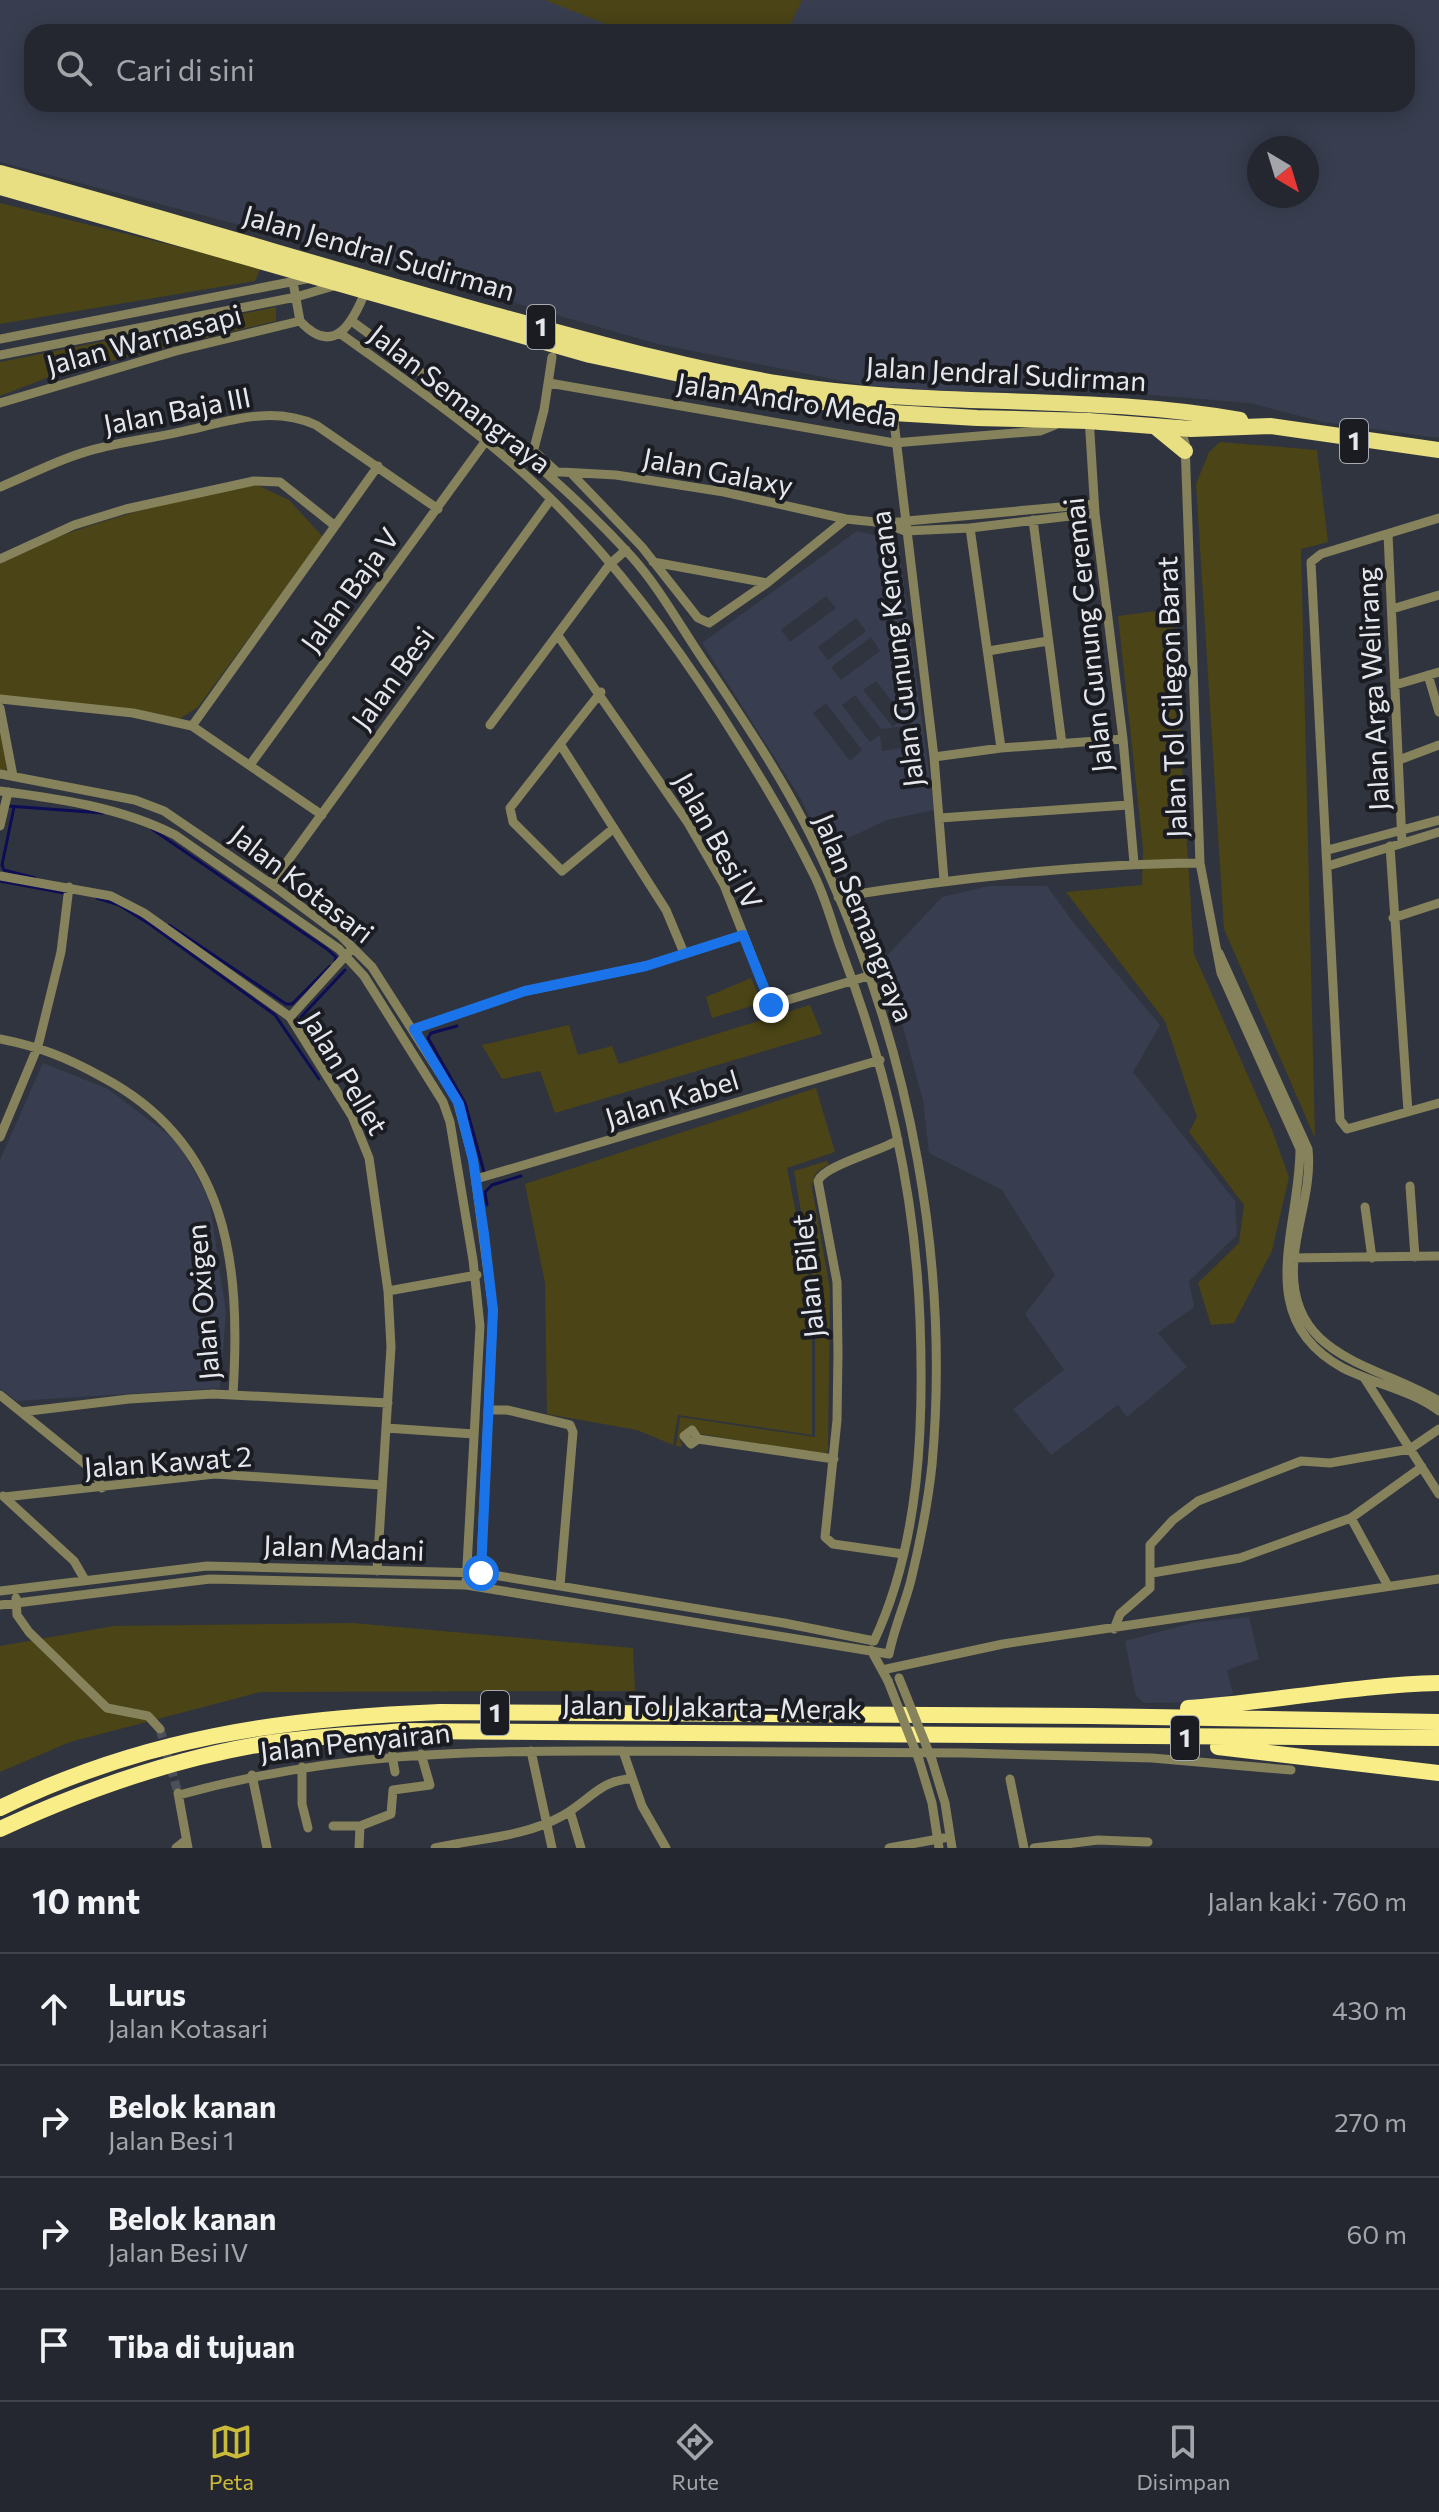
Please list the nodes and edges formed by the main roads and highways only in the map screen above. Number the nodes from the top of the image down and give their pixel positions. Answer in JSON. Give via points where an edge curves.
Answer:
{"nodes":[{"id":1,"x":0,"y":173,"type":"edge"},
{"id":2,"x":0,"y":187,"type":"edge"},
{"id":3,"x":337,"y":276,"type":"junction"},
{"id":4,"x":365,"y":282,"type":"junction"},
{"id":5,"x":1152,"y":426,"type":"junction"},
{"id":6,"x":1270,"y":426,"type":"junction"},
{"id":7,"x":1215,"y":428,"type":"junction"},
{"id":8,"x":1185,"y":432,"type":"junction"},
{"id":9,"x":1439,"y":450,"type":"edge"},
{"id":10,"x":1439,"y":1683,"type":"edge"},
{"id":11,"x":1091,"y":1716,"type":"junction"},
{"id":12,"x":1439,"y":1722,"type":"edge"},
{"id":13,"x":1140,"y":1737,"type":"junction"},
{"id":14,"x":1439,"y":1738,"type":"edge"},
{"id":15,"x":1439,"y":1773,"type":"edge"},
{"id":16,"x":0,"y":1808,"type":"edge"},
{"id":17,"x":0,"y":1829,"type":"edge"}],
"edges":[{"from":1,"to":3,"type":"highway","name":"Jalan Jendral Sudirman","number":"1"},
{"from":2,"to":3,"type":"highway","number":"1","via":[[316,277]]},
{"from":3,"to":4,"type":"highway","name":"Jalan Jendral Sudirman","number":"1"},
{"from":4,"to":5,"type":"highway","number":"1","via":[[590,355],[764,392],[893,413]]},
{"from":4,"to":8,"type":"highway","name":"Jalan Jendral Sudirman","number":"1","via":[[603,347],[782,384],[938,400],[1090,403]]},
{"from":5,"to":8,"type":"highway","number":"1"},
{"from":5,"to":8,"type":"highway"},
{"from":6,"to":7,"type":"highway","number":"1"},
{"from":6,"to":8,"type":"highway","name":"Jalan Jendral Sudirman","number":"1"},
{"from":6,"to":9,"type":"highway","number":"1"},
{"from":7,"to":8,"type":"highway","number":"1"},
{"from":7,"to":8,"type":"highway"},
{"from":10,"to":11,"type":"highway"},
{"from":11,"to":12,"type":"highway","name":"Jalan Tol Jakarta–Merak","number":"1"},
{"from":11,"to":16,"type":"highway","name":"Jalan Tol Jakarta–Merak","number":"1","via":[[440,1712],[337,1717],[194,1738],[117,1758]]},
{"from":13,"to":14,"type":"highway","name":"Jalan Tol Jakarta–Merak","number":"1"},
{"from":13,"to":15,"type":"highway"},
{"from":13,"to":17,"type":"highway","name":"Jalan Tol Jakarta–Merak","number":"1","via":[[390,1732],[263,1743],[197,1759],[55,1805]]}]}
